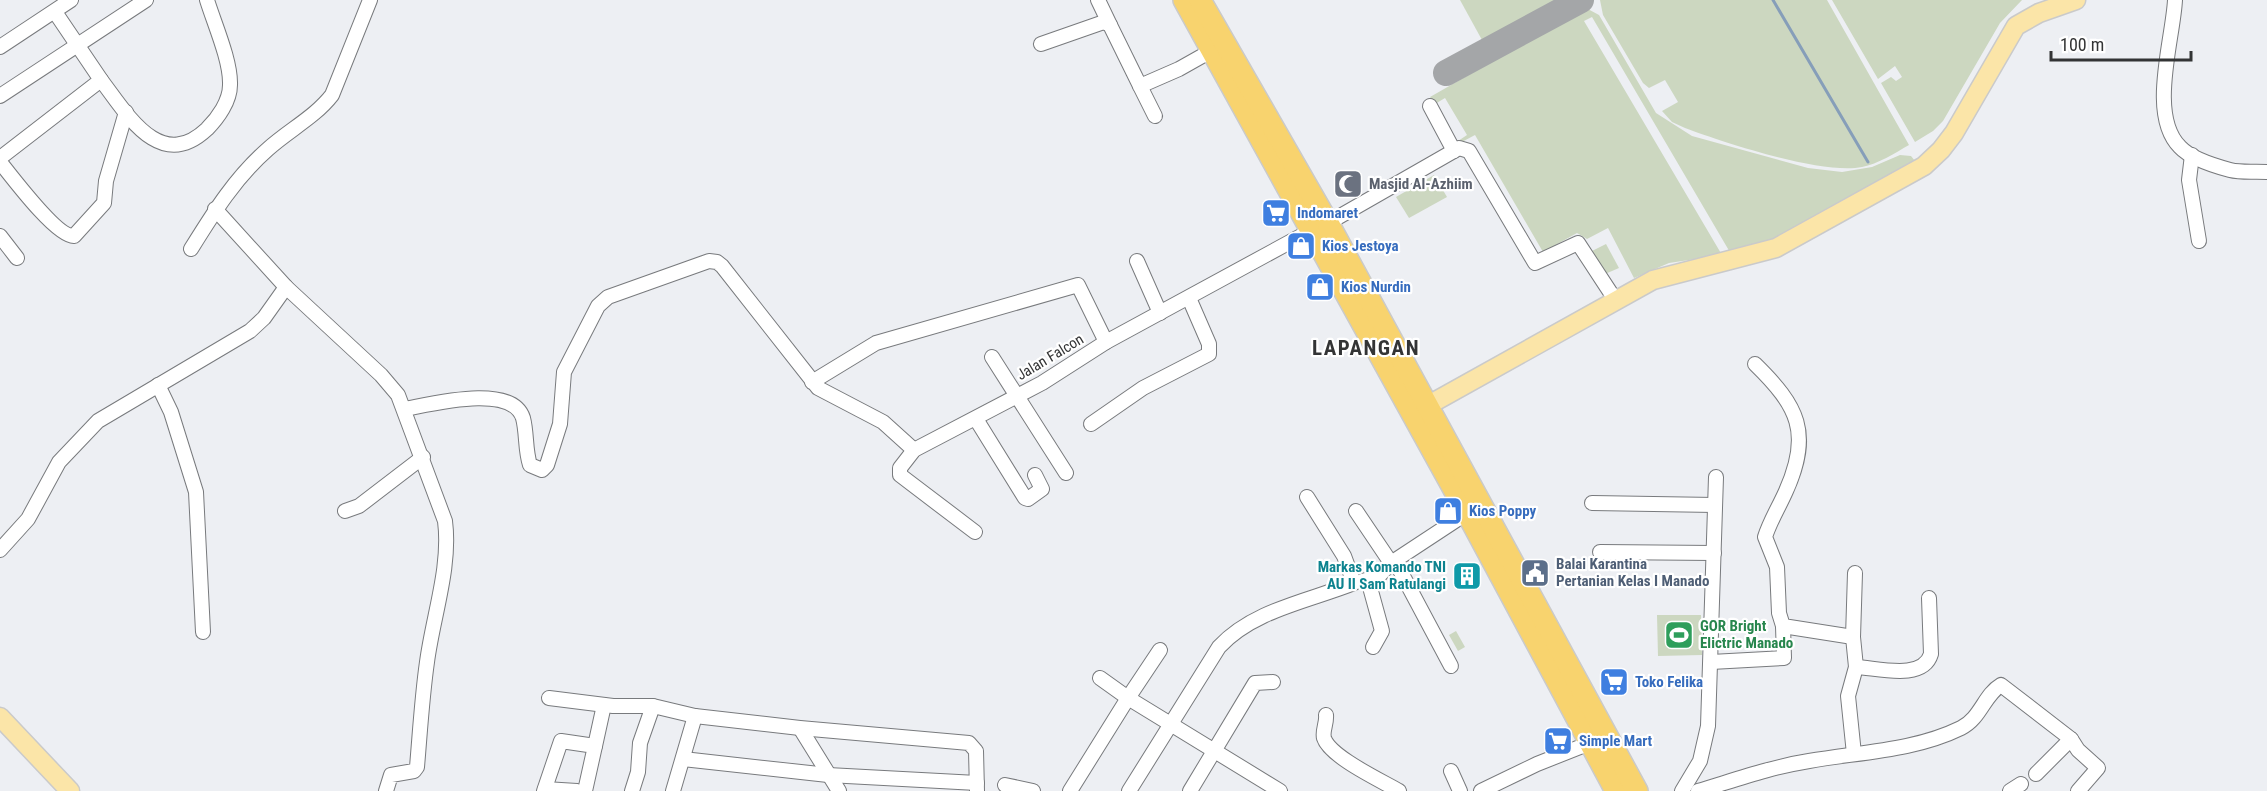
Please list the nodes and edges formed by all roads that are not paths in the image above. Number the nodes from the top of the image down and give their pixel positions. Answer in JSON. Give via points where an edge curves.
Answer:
{"nodes":[{"id":1,"x":71,"y":0,"type":"edge"},
{"id":2,"x":146,"y":0,"type":"edge"},
{"id":3,"x":207,"y":0,"type":"edge"},
{"id":4,"x":369,"y":0,"type":"edge"},
{"id":5,"x":1098,"y":0,"type":"edge"},
{"id":6,"x":1184,"y":0,"type":"edge"},
{"id":7,"x":1200,"y":0,"type":"edge"},
{"id":8,"x":2076,"y":0,"type":"edge"},
{"id":9,"x":2175,"y":0,"type":"edge"},
{"id":10,"x":55,"y":12,"type":"junction"},
{"id":11,"x":1110,"y":26,"type":"junction"},
{"id":12,"x":1041,"y":44,"type":"dead end"},
{"id":13,"x":77,"y":45,"type":"junction"},
{"id":14,"x":0,"y":47,"type":"edge"},
{"id":15,"x":1211,"y":51,"type":"junction"},
{"id":16,"x":101,"y":80,"type":"junction"},
{"id":17,"x":1140,"y":86,"type":"junction"},
{"id":18,"x":0,"y":96,"type":"edge"},
{"id":19,"x":1430,"y":106,"type":"dead end"},
{"id":20,"x":126,"y":112,"type":"junction"},
{"id":21,"x":1155,"y":116,"type":"dead end"},
{"id":22,"x":1454,"y":151,"type":"junction"},
{"id":23,"x":2192,"y":155,"type":"junction"},
{"id":24,"x":0,"y":158,"type":"edge"},
{"id":25,"x":0,"y":162,"type":"edge"},
{"id":26,"x":2267,"y":172,"type":"edge"},
{"id":27,"x":215,"y":209,"type":"junction"},
{"id":28,"x":1320,"y":226,"type":"junction"},
{"id":29,"x":0,"y":236,"type":"edge"},
{"id":30,"x":2199,"y":241,"type":"dead end"},
{"id":31,"x":191,"y":249,"type":"dead end"},
{"id":32,"x":17,"y":258,"type":"dead end"},
{"id":33,"x":1137,"y":261,"type":"dead end"},
{"id":34,"x":286,"y":287,"type":"junction"},
{"id":35,"x":1189,"y":298,"type":"junction"},
{"id":36,"x":1616,"y":301,"type":"junction"},
{"id":37,"x":1160,"y":313,"type":"junction"},
{"id":38,"x":1106,"y":342,"type":"junction"},
{"id":39,"x":992,"y":357,"type":"dead end"},
{"id":40,"x":1755,"y":363,"type":"dead end"},
{"id":41,"x":812,"y":382,"type":"junction"},
{"id":42,"x":159,"y":385,"type":"junction"},
{"id":43,"x":1019,"y":395,"type":"junction"},
{"id":44,"x":405,"y":409,"type":"junction"},
{"id":45,"x":1419,"y":410,"type":"junction"},
{"id":46,"x":976,"y":419,"type":"junction"},
{"id":47,"x":1091,"y":424,"type":"dead end"},
{"id":48,"x":914,"y":450,"type":"junction"},
{"id":49,"x":423,"y":457,"type":"junction"},
{"id":50,"x":1066,"y":473,"type":"dead end"},
{"id":51,"x":1035,"y":475,"type":"dead end"},
{"id":52,"x":1716,"y":477,"type":"dead end"},
{"id":53,"x":1306,"y":497,"type":"dead end"},
{"id":54,"x":1592,"y":502,"type":"dead end"},
{"id":55,"x":1715,"y":505,"type":"junction"},
{"id":56,"x":345,"y":511,"type":"dead end"},
{"id":57,"x":1356,"y":511,"type":"dead end"},
{"id":58,"x":1467,"y":513,"type":"junction"},
{"id":59,"x":975,"y":532,"type":"dead end"},
{"id":60,"x":0,"y":550,"type":"edge"},
{"id":61,"x":1600,"y":552,"type":"dead end"},
{"id":62,"x":1714,"y":552,"type":"junction"},
{"id":63,"x":1393,"y":562,"type":"junction"},
{"id":64,"x":1855,"y":573,"type":"dead end"},
{"id":65,"x":1368,"y":580,"type":"junction"},
{"id":66,"x":1354,"y":582,"type":"junction"},
{"id":67,"x":1516,"y":587,"type":"junction"},
{"id":68,"x":1929,"y":598,"type":"dead end"},
{"id":69,"x":1783,"y":626,"type":"junction"},
{"id":70,"x":203,"y":632,"type":"dead end"},
{"id":71,"x":1853,"y":637,"type":"junction"},
{"id":72,"x":1373,"y":647,"type":"dead end"},
{"id":73,"x":1160,"y":650,"type":"dead end"},
{"id":74,"x":1711,"y":662,"type":"junction"},
{"id":75,"x":1451,"y":666,"type":"dead end"},
{"id":76,"x":1856,"y":667,"type":"junction"},
{"id":77,"x":1100,"y":678,"type":"dead end"},
{"id":78,"x":1274,"y":682,"type":"dead end"},
{"id":79,"x":549,"y":698,"type":"dead end"},
{"id":80,"x":1128,"y":698,"type":"junction"},
{"id":81,"x":603,"y":705,"type":"junction"},
{"id":82,"x":653,"y":706,"type":"junction"},
{"id":83,"x":1326,"y":715,"type":"dead end"},
{"id":84,"x":695,"y":716,"type":"junction"},
{"id":85,"x":0,"y":717,"type":"edge"},
{"id":86,"x":1169,"y":724,"type":"junction"},
{"id":87,"x":800,"y":729,"type":"junction"},
{"id":88,"x":2071,"y":739,"type":"junction"},
{"id":89,"x":1590,"y":743,"type":"junction"},
{"id":90,"x":596,"y":746,"type":"junction"},
{"id":91,"x":1215,"y":751,"type":"junction"},
{"id":92,"x":1854,"y":754,"type":"junction"},
{"id":93,"x":683,"y":759,"type":"junction"},
{"id":94,"x":1451,"y":771,"type":"dead end"},
{"id":95,"x":2036,"y":774,"type":"dead end"},
{"id":96,"x":829,"y":775,"type":"junction"},
{"id":97,"x":1005,"y":785,"type":"dead end"},
{"id":98,"x":977,"y":787,"type":"edge"},
{"id":99,"x":544,"y":790,"type":"edge"},
{"id":100,"x":70,"y":791,"type":"edge"},
{"id":101,"x":386,"y":791,"type":"edge"},
{"id":102,"x":577,"y":791,"type":"edge"},
{"id":103,"x":585,"y":791,"type":"edge"},
{"id":104,"x":632,"y":791,"type":"edge"},
{"id":105,"x":673,"y":791,"type":"edge"},
{"id":106,"x":838,"y":791,"type":"edge"},
{"id":107,"x":1033,"y":791,"type":"edge"},
{"id":108,"x":1070,"y":791,"type":"edge"},
{"id":109,"x":1129,"y":791,"type":"edge"},
{"id":110,"x":1190,"y":791,"type":"edge"},
{"id":111,"x":1280,"y":791,"type":"edge"},
{"id":112,"x":1399,"y":791,"type":"edge"},
{"id":113,"x":1460,"y":791,"type":"edge"},
{"id":114,"x":1481,"y":791,"type":"edge"},
{"id":115,"x":1617,"y":791,"type":"edge"},
{"id":116,"x":1636,"y":791,"type":"edge"},
{"id":117,"x":1682,"y":791,"type":"edge"},
{"id":118,"x":1698,"y":791,"type":"edge"},
{"id":119,"x":2078,"y":791,"type":"edge"}],
"edges":[{"from":1,"to":10,"type":"street"},
{"from":2,"to":13,"type":"street"},
{"from":3,"to":20,"type":"street","via":[[230,85],[223,108],[213,122],[193,139],[169,145],[144,133]]},
{"from":4,"to":27,"type":"street","via":[[333,95],[245,171]]},
{"from":5,"to":11,"type":"street"},
{"from":6,"to":15,"type":"highway"},
{"from":7,"to":28,"type":"highway"},
{"from":8,"to":36,"type":"main road","via":[[2038,13],[2016,26],[1954,132],[1924,166],[1776,248],[1673,273]]},
{"from":9,"to":23,"type":"street","via":[[2164,79],[2166,112],[2172,138]]},
{"from":10,"to":13,"type":"street"},
{"from":10,"to":14,"type":"street"},
{"from":11,"to":12,"type":"street","via":[[1104,22]]},
{"from":11,"to":17,"type":"street"},
{"from":13,"to":16,"type":"street"},
{"from":13,"to":18,"type":"street"},
{"from":15,"to":17,"type":"street"},
{"from":15,"to":28,"type":"highway"},
{"from":16,"to":20,"type":"street"},
{"from":16,"to":24,"type":"street"},
{"from":17,"to":21,"type":"street"},
{"from":19,"to":22,"type":"street"},
{"from":20,"to":25,"type":"street","via":[[106,181],[104,202],[74,236],[66,235],[49,219]]},
{"from":22,"to":28,"type":"street","name":"Jalan Falcon"},
{"from":22,"to":36,"type":"street","via":[[1469,151],[1535,263],[1578,243]]},
{"from":23,"to":26,"type":"street","via":[[2231,170]]},
{"from":23,"to":30,"type":"street","via":[[2189,180]]},
{"from":27,"to":31,"type":"street"},
{"from":27,"to":34,"type":"street"},
{"from":28,"to":35,"type":"street","name":"Jalan Falcon"},
{"from":28,"to":45,"type":"highway"},
{"from":29,"to":32,"type":"street"},
{"from":33,"to":37,"type":"street"},
{"from":34,"to":42,"type":"street","via":[[250,331]]},
{"from":34,"to":44,"type":"street","via":[[381,375]]},
{"from":35,"to":37,"type":"street","name":"Jalan Falcon"},
{"from":35,"to":47,"type":"street","via":[[1209,344],[1209,354],[1143,388]]},
{"from":36,"to":45,"type":"main road"},
{"from":37,"to":38,"type":"street","name":"Jalan Falcon"},
{"from":38,"to":41,"type":"street","via":[[1078,285],[876,343]]},
{"from":38,"to":43,"type":"street","name":"Jalan Falcon"},
{"from":39,"to":43,"type":"street"},
{"from":40,"to":69,"type":"street","via":[[1787,399],[1800,435],[1795,467],[1765,537],[1777,567]]},
{"from":41,"to":44,"type":"street","via":[[722,266],[709,261],[608,297],[598,306],[564,372],[560,424],[542,470],[530,465],[522,418],[512,403],[495,399],[454,400]]},
{"from":41,"to":48,"type":"street","via":[[828,395],[883,422]]},
{"from":42,"to":60,"type":"street","via":[[98,422],[79,439],[59,462],[28,519]]},
{"from":42,"to":70,"type":"street","via":[[196,492]]},
{"from":43,"to":46,"type":"street","name":"Jalan Falcon"},
{"from":43,"to":50,"type":"street"},
{"from":44,"to":49,"type":"street"},
{"from":45,"to":58,"type":"highway"},
{"from":45,"to":67,"type":"highway"},
{"from":46,"to":48,"type":"street","name":"Jalan Falcon"},
{"from":46,"to":51,"type":"street","via":[[1024,498],[1042,489]]},
{"from":48,"to":59,"type":"street","via":[[900,468],[900,475]]},
{"from":49,"to":56,"type":"street","via":[[359,506]]},
{"from":49,"to":101,"type":"street","via":[[439,500],[446,538],[427,660],[417,767],[391,775]]},
{"from":52,"to":55,"type":"street"},
{"from":53,"to":66,"type":"street","via":[[1344,556]]},
{"from":54,"to":55,"type":"street"},
{"from":55,"to":62,"type":"street"},
{"from":57,"to":63,"type":"street"},
{"from":58,"to":63,"type":"street"},
{"from":58,"to":67,"type":"highway"},
{"from":61,"to":62,"type":"street"},
{"from":62,"to":74,"type":"street"},
{"from":63,"to":65,"type":"street","via":[[1384,573]]},
{"from":63,"to":75,"type":"street"},
{"from":64,"to":71,"type":"street"},
{"from":65,"to":66,"type":"street"},
{"from":65,"to":72,"type":"street","via":[[1382,631]]},
{"from":66,"to":86,"type":"street","via":[[1271,612],[1228,636]]},
{"from":67,"to":89,"type":"highway"},
{"from":67,"to":116,"type":"highway"},
{"from":68,"to":76,"type":"street","via":[[1931,654],[1922,668]]},
{"from":69,"to":71,"type":"street"},
{"from":69,"to":74,"type":"street","via":[[1782,659]]},
{"from":71,"to":76,"type":"street"},
{"from":73,"to":80,"type":"street"},
{"from":74,"to":117,"type":"street","via":[[1704,748]]},
{"from":76,"to":92,"type":"street","via":[[1848,696]]},
{"from":77,"to":80,"type":"street"},
{"from":78,"to":91,"type":"street","via":[[1255,683]]},
{"from":79,"to":81,"type":"street"},
{"from":80,"to":86,"type":"street"},
{"from":80,"to":108,"type":"street"},
{"from":81,"to":82,"type":"street"},
{"from":81,"to":90,"type":"street"},
{"from":82,"to":84,"type":"street"},
{"from":82,"to":104,"type":"street","via":[[640,742]]},
{"from":83,"to":112,"type":"street","via":[[1324,733],[1329,746]]},
{"from":84,"to":87,"type":"street"},
{"from":84,"to":93,"type":"street"},
{"from":85,"to":100,"type":"main road"},
{"from":86,"to":91,"type":"street"},
{"from":86,"to":109,"type":"street"},
{"from":87,"to":96,"type":"street"},
{"from":87,"to":98,"type":"street","via":[[969,743],[976,751]]},
{"from":88,"to":92,"type":"street","via":[[2001,685],[1974,720],[1963,727],[1902,747]]},
{"from":88,"to":95,"type":"street"},
{"from":88,"to":119,"type":"street","via":[[2098,768]]},
{"from":89,"to":114,"type":"street"},
{"from":89,"to":115,"type":"highway"},
{"from":90,"to":99,"type":"street","via":[[561,741]]},
{"from":90,"to":103,"type":"street"},
{"from":91,"to":110,"type":"street"},
{"from":91,"to":111,"type":"street"},
{"from":92,"to":118,"type":"street","via":[[1768,770]]},
{"from":93,"to":96,"type":"street"},
{"from":93,"to":105,"type":"street"},
{"from":94,"to":113,"type":"street"},
{"from":96,"to":98,"type":"street"},
{"from":96,"to":106,"type":"street"},
{"from":97,"to":107,"type":"street"},
{"from":99,"to":102,"type":"street"}]}
